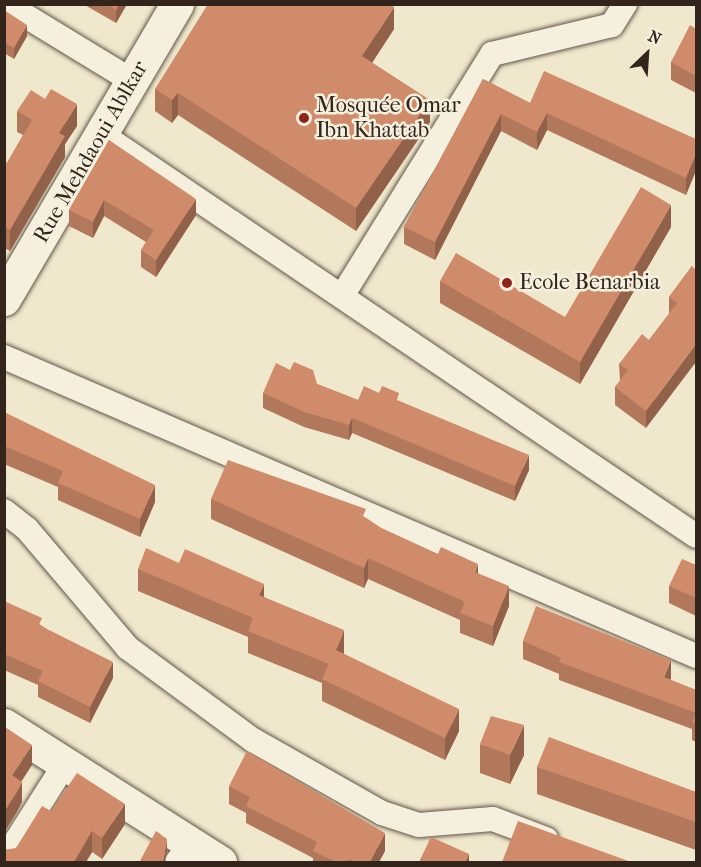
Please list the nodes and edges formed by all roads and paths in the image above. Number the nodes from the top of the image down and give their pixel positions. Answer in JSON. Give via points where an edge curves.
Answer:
{"nodes":[{"id":1,"x":6,"y":4,"type":"edge"},
{"id":2,"x":177,"y":4,"type":"edge"},
{"id":3,"x":625,"y":4,"type":"edge"},
{"id":4,"x":132,"y":81,"type":"junction"},
{"id":5,"x":101,"y":134,"type":"junction"},
{"id":6,"x":7,"y":290,"type":"edge"},
{"id":7,"x":342,"y":296,"type":"junction"},
{"id":8,"x":4,"y":357,"type":"edge"},
{"id":9,"x":4,"y":511,"type":"edge"},
{"id":10,"x":696,"y":536,"type":"edge"},
{"id":11,"x":696,"y":656,"type":"edge"},
{"id":12,"x":4,"y":725,"type":"edge"},
{"id":13,"x":65,"y":764,"type":"junction"},
{"id":14,"x":568,"y":847,"type":"edge"},
{"id":15,"x":184,"y":853,"type":"edge"},
{"id":16,"x":4,"y":860,"type":"edge"},
{"id":17,"x":220,"y":862,"type":"edge"}],
"edges":[{"from":1,"to":4,"type":"street"},
{"from":2,"to":4,"type":"street","name":"Rue Mehdaoui Ablkar"},
{"from":3,"to":7,"type":"street","via":[[612,25],[492,54]]},
{"from":4,"to":5,"type":"street","name":"Rue Mehdaoui Ablkar"},
{"from":5,"to":6,"type":"street","name":"Rue Mehdaoui Ablkar"},
{"from":5,"to":7,"type":"street"},
{"from":7,"to":10,"type":"street"},
{"from":8,"to":11,"type":"street"},
{"from":9,"to":14,"type":"street","via":[[27,529],[128,648],[253,740],[382,813],[419,825],[492,819]]},
{"from":12,"to":13,"type":"street"},
{"from":13,"to":15,"type":"street"},
{"from":13,"to":16,"type":"street"},
{"from":15,"to":17,"type":"street"}]}
